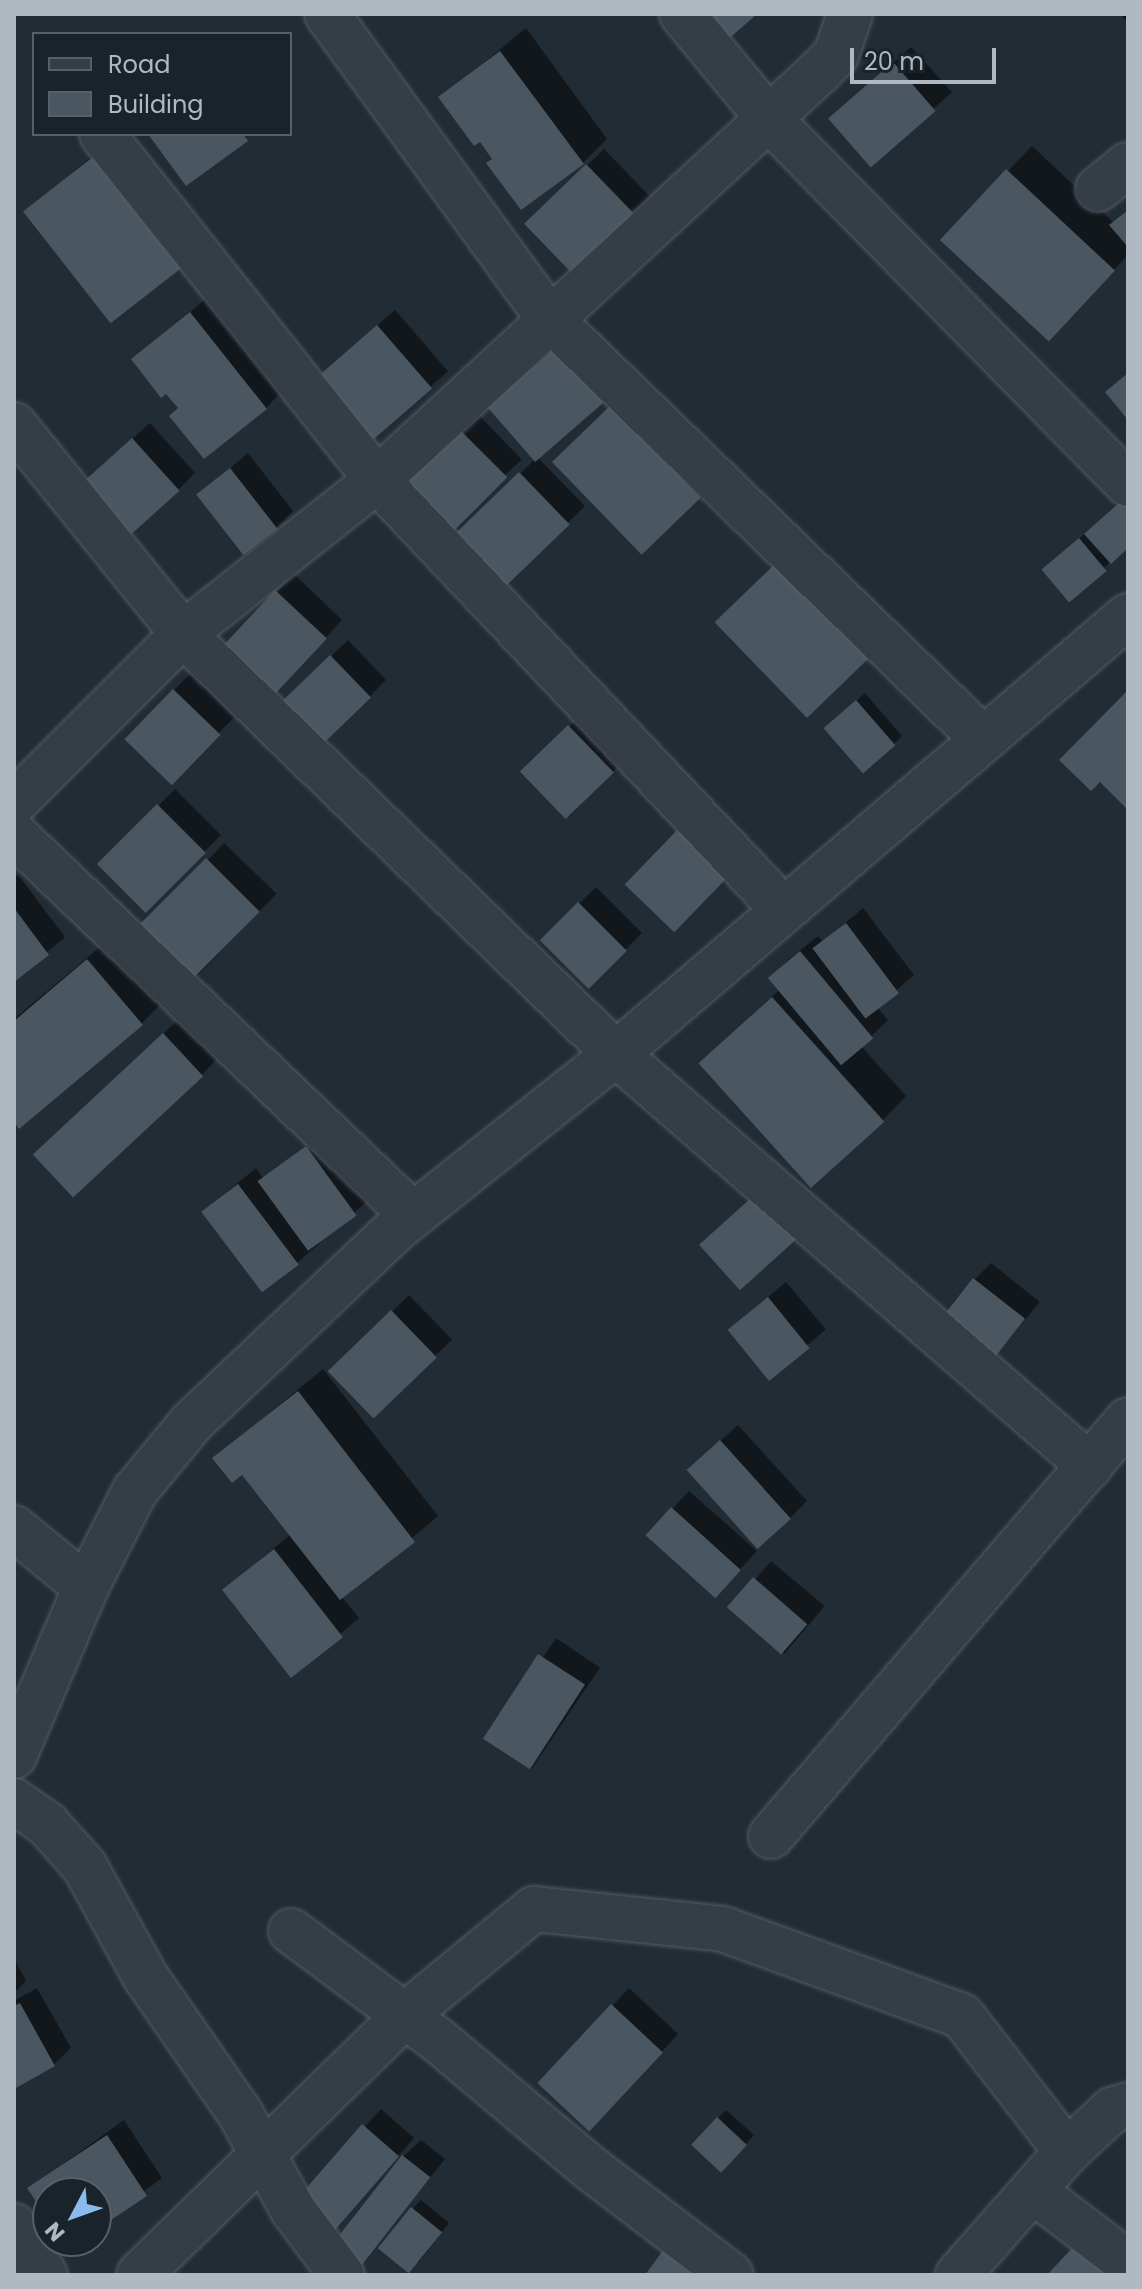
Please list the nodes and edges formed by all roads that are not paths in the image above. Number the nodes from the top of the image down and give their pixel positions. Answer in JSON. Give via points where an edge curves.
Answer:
{"nodes":[{"id":1,"x":327,"y":14,"type":"edge"},
{"id":2,"x":682,"y":14,"type":"edge"},
{"id":3,"x":850,"y":14,"type":"edge"},
{"id":4,"x":768,"y":118,"type":"junction"},
{"id":5,"x":104,"y":136,"type":"edge"},
{"id":6,"x":548,"y":317,"type":"junction"},
{"id":7,"x":14,"y":425,"type":"edge"},
{"id":8,"x":377,"y":480,"type":"junction"},
{"id":9,"x":1128,"y":484,"type":"edge"},
{"id":10,"x":1128,"y":616,"type":"edge"},
{"id":11,"x":183,"y":634,"type":"junction"},
{"id":12,"x":983,"y":739,"type":"junction"},
{"id":13,"x":14,"y":803,"type":"edge"},
{"id":14,"x":14,"y":834,"type":"edge"},
{"id":15,"x":783,"y":909,"type":"junction"},
{"id":16,"x":616,"y":1054,"type":"junction"},
{"id":17,"x":413,"y":1215,"type":"junction"},
{"id":18,"x":1128,"y":1420,"type":"edge"},
{"id":19,"x":1090,"y":1466,"type":"junction"},
{"id":20,"x":14,"y":1528,"type":"edge"},
{"id":21,"x":86,"y":1587,"type":"junction"},
{"id":22,"x":14,"y":1756,"type":"edge"},
{"id":23,"x":14,"y":1801,"type":"edge"},
{"id":24,"x":771,"y":1836,"type":"dead end"},
{"id":25,"x":291,"y":1931,"type":"dead end"},
{"id":26,"x":404,"y":2016,"type":"junction"},
{"id":27,"x":1128,"y":2105,"type":"edge"},
{"id":28,"x":1067,"y":2152,"type":"junction"},
{"id":29,"x":264,"y":2158,"type":"junction"},
{"id":30,"x":1033,"y":2191,"type":"junction"},
{"id":31,"x":14,"y":2226,"type":"edge"},
{"id":32,"x":1128,"y":2263,"type":"edge"},
{"id":33,"x":45,"y":2275,"type":"edge"},
{"id":34,"x":139,"y":2275,"type":"edge"},
{"id":35,"x":342,"y":2275,"type":"edge"},
{"id":36,"x":731,"y":2275,"type":"edge"},
{"id":37,"x":958,"y":2275,"type":"edge"}],
"edges":[{"from":1,"to":6,"type":"street"},
{"from":2,"to":4,"type":"street"},
{"from":3,"to":4,"type":"street","via":[[836,55]]},
{"from":4,"to":6,"type":"street"},
{"from":4,"to":9,"type":"street"},
{"from":5,"to":8,"type":"street"},
{"from":6,"to":8,"type":"street"},
{"from":6,"to":12,"type":"street"},
{"from":7,"to":11,"type":"street"},
{"from":8,"to":11,"type":"street"},
{"from":8,"to":15,"type":"street"},
{"from":10,"to":12,"type":"street"},
{"from":11,"to":13,"type":"street"},
{"from":11,"to":16,"type":"street"},
{"from":12,"to":15,"type":"street"},
{"from":14,"to":17,"type":"street"},
{"from":15,"to":16,"type":"street"},
{"from":16,"to":17,"type":"street"},
{"from":16,"to":19,"type":"street"},
{"from":17,"to":21,"type":"street","via":[[191,1423],[135,1491]]},
{"from":18,"to":19,"type":"street"},
{"from":19,"to":24,"type":"street"},
{"from":20,"to":21,"type":"street"},
{"from":21,"to":22,"type":"street"},
{"from":23,"to":29,"type":"street","via":[[47,1824],[85,1867],[145,1976],[240,2113]]},
{"from":25,"to":26,"type":"street"},
{"from":26,"to":28,"type":"street","via":[[534,1909],[723,1929],[962,2016]]},
{"from":26,"to":29,"type":"street"},
{"from":26,"to":36,"type":"street"},
{"from":27,"to":28,"type":"street","via":[[1112,2110]]},
{"from":28,"to":30,"type":"street"},
{"from":29,"to":34,"type":"street"},
{"from":29,"to":35,"type":"street","via":[[293,2210]]},
{"from":30,"to":32,"type":"street"},
{"from":30,"to":37,"type":"street"},
{"from":31,"to":33,"type":"street"}]}
